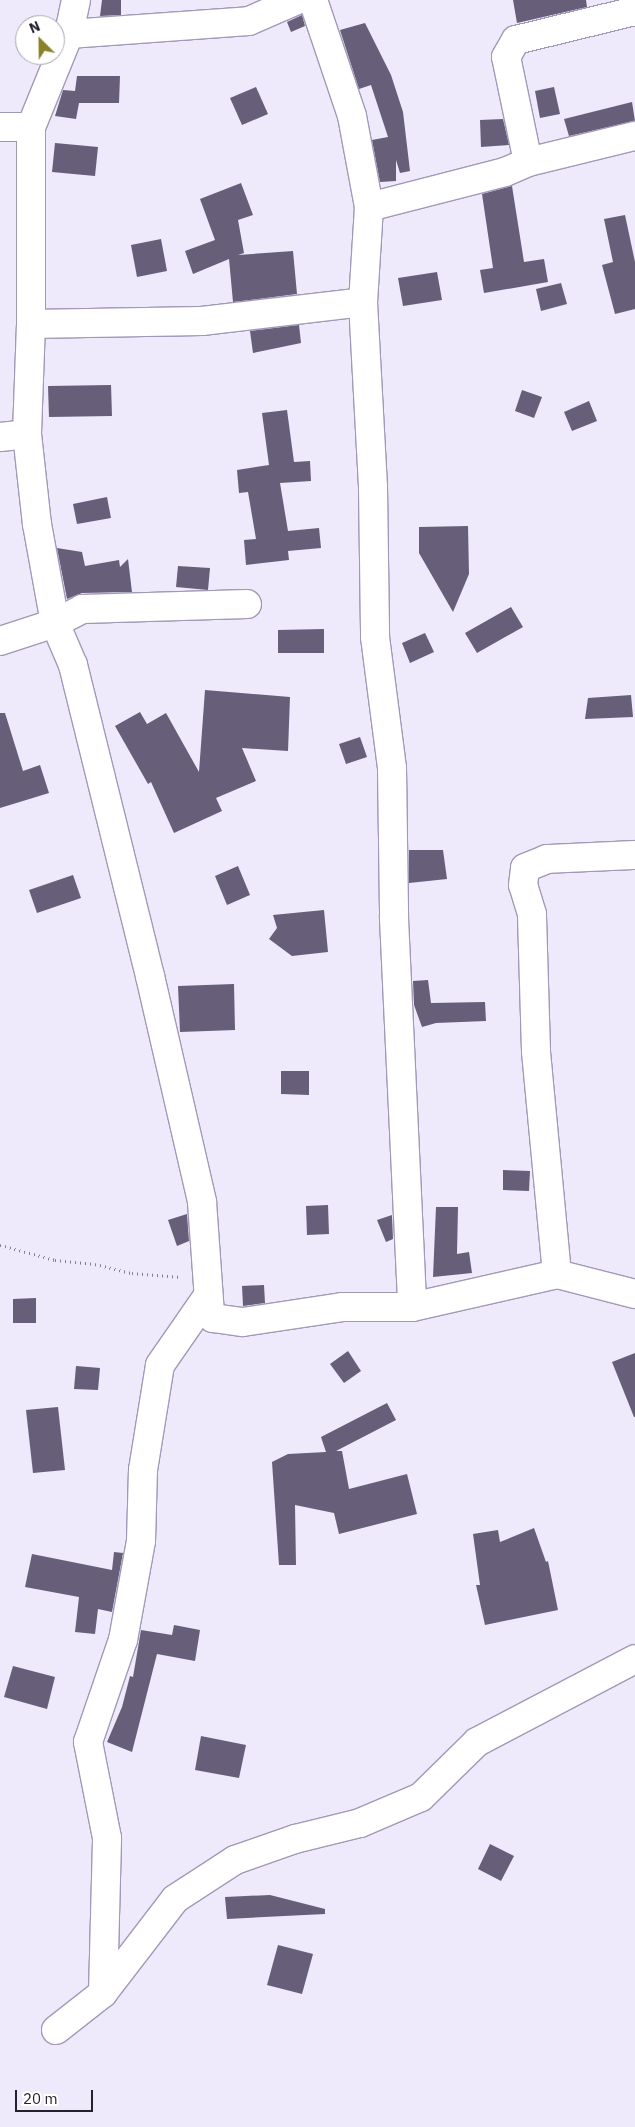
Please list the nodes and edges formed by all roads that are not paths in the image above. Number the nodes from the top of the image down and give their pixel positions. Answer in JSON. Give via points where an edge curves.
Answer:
{"nodes":[{"id":1,"x":76,"y":0,"type":"edge"},
{"id":2,"x":296,"y":0,"type":"edge"},
{"id":3,"x":313,"y":0,"type":"edge"},
{"id":4,"x":635,"y":11,"type":"edge"},
{"id":5,"x":68,"y":34,"type":"junction"},
{"id":6,"x":0,"y":127,"type":"edge"},
{"id":7,"x":31,"y":127,"type":"junction"},
{"id":8,"x":635,"y":136,"type":"edge"},
{"id":9,"x":528,"y":162,"type":"junction"},
{"id":10,"x":369,"y":207,"type":"junction"},
{"id":11,"x":363,"y":302,"type":"junction"},
{"id":12,"x":31,"y":324,"type":"junction"},
{"id":13,"x":27,"y":434,"type":"junction"},
{"id":14,"x":0,"y":438,"type":"edge"},
{"id":15,"x":247,"y":604,"type":"dead end"},
{"id":16,"x":55,"y":623,"type":"junction"},
{"id":17,"x":0,"y":641,"type":"edge"},
{"id":18,"x":635,"y":856,"type":"edge"},
{"id":19,"x":557,"y":1274,"type":"junction"},
{"id":20,"x":208,"y":1288,"type":"junction"},
{"id":21,"x":635,"y":1294,"type":"edge"},
{"id":22,"x":412,"y":1307,"type":"junction"},
{"id":23,"x":635,"y":1659,"type":"edge"},
{"id":24,"x":103,"y":1993,"type":"junction"},
{"id":25,"x":56,"y":2030,"type":"dead end"}],
"edges":[{"from":1,"to":5,"type":"street"},
{"from":2,"to":5,"type":"street","via":[[249,21]]},
{"from":3,"to":10,"type":"street","via":[[352,116]]},
{"from":4,"to":9,"type":"street","via":[[516,40],[506,57]]},
{"from":5,"to":7,"type":"street"},
{"from":6,"to":7,"type":"street"},
{"from":7,"to":12,"type":"street"},
{"from":8,"to":9,"type":"street"},
{"from":9,"to":10,"type":"street","via":[[505,172]]},
{"from":10,"to":11,"type":"street"},
{"from":11,"to":12,"type":"street","via":[[202,321]]},
{"from":11,"to":22,"type":"street","via":[[373,487],[375,637],[392,768],[394,919]]},
{"from":12,"to":13,"type":"street"},
{"from":13,"to":14,"type":"street"},
{"from":13,"to":16,"type":"street","via":[[37,524]]},
{"from":15,"to":16,"type":"street","via":[[82,609]]},
{"from":16,"to":17,"type":"street"},
{"from":16,"to":20,"type":"street","via":[[73,665],[202,1202]]},
{"from":18,"to":19,"type":"street","via":[[547,860],[524,868],[523,885],[532,914],[536,1051]]},
{"from":19,"to":21,"type":"street"},
{"from":19,"to":22,"type":"street"},
{"from":20,"to":22,"type":"street","via":[[213,1318],[224,1321],[243,1322],[342,1307]]},
{"from":20,"to":24,"type":"street","via":[[160,1365],[143,1470],[141,1541],[123,1640],[88,1742],[107,1838]]},
{"from":23,"to":24,"type":"street","via":[[478,1742],[421,1797],[360,1823],[235,1860],[175,1899]]},
{"from":24,"to":25,"type":"street"}]}
